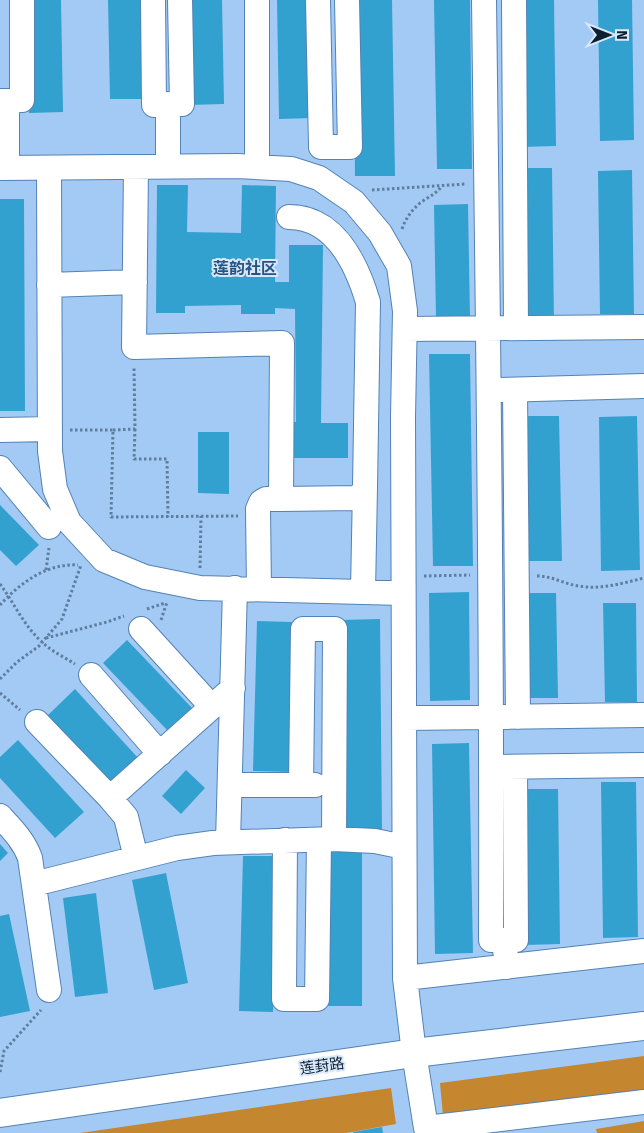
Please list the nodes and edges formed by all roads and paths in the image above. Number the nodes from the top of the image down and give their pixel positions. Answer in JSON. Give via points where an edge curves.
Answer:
{"nodes":[{"id":1,"x":22,"y":0,"type":"edge"},
{"id":2,"x":152,"y":0,"type":"edge"},
{"id":3,"x":180,"y":0,"type":"edge"},
{"id":4,"x":258,"y":0,"type":"edge"},
{"id":5,"x":318,"y":0,"type":"edge"},
{"id":6,"x":347,"y":0,"type":"edge"},
{"id":7,"x":484,"y":0,"type":"edge"},
{"id":8,"x":514,"y":0,"type":"edge"},
{"id":9,"x":4,"y":101,"type":"edge"},
{"id":10,"x":168,"y":104,"type":"junction"},
{"id":11,"x":320,"y":147,"type":"junction"},
{"id":12,"x":486,"y":148,"type":"junction"},
{"id":13,"x":515,"y":148,"type":"junction"},
{"id":14,"x":168,"y":166,"type":"junction"},
{"id":15,"x":136,"y":167,"type":"junction"},
{"id":16,"x":257,"y":167,"type":"junction"},
{"id":17,"x":4,"y":168,"type":"edge"},
{"id":18,"x":50,"y":168,"type":"junction"},
{"id":19,"x":308,"y":174,"type":"junction"},
{"id":20,"x":515,"y":181,"type":"junction"},
{"id":21,"x":486,"y":182,"type":"junction"},
{"id":22,"x":442,"y":185,"type":"junction"},
{"id":23,"x":339,"y":192,"type":"junction"},
{"id":24,"x":289,"y":218,"type":"dead end"},
{"id":25,"x":401,"y":231,"type":"dead end"},
{"id":26,"x":135,"y":282,"type":"junction"},
{"id":27,"x":50,"y":285,"type":"junction"},
{"id":28,"x":644,"y":327,"type":"edge"},
{"id":29,"x":488,"y":328,"type":"junction"},
{"id":30,"x":516,"y":328,"type":"junction"},
{"id":31,"x":405,"y":336,"type":"junction"},
{"id":32,"x":367,"y":344,"type":"junction"},
{"id":33,"x":134,"y":347,"type":"junction"},
{"id":34,"x":644,"y":386,"type":"edge"},
{"id":35,"x":489,"y":390,"type":"junction"},
{"id":36,"x":515,"y":390,"type":"junction"},
{"id":37,"x":50,"y":429,"type":"junction"},
{"id":38,"x":135,"y":429,"type":"junction"},
{"id":39,"x":366,"y":429,"type":"junction"},
{"id":40,"x":0,"y":430,"type":"edge"},
{"id":41,"x":113,"y":430,"type":"junction"},
{"id":42,"x":403,"y":430,"type":"junction"},
{"id":43,"x":0,"y":468,"type":"edge"},
{"id":44,"x":365,"y":487,"type":"junction"},
{"id":45,"x":280,"y":499,"type":"junction"},
{"id":46,"x":201,"y":516,"type":"junction"},
{"id":47,"x":258,"y":516,"type":"junction"},
{"id":48,"x":168,"y":517,"type":"junction"},
{"id":49,"x":50,"y":526,"type":"dead end"},
{"id":50,"x":491,"y":575,"type":"junction"},
{"id":51,"x":516,"y":576,"type":"junction"},
{"id":52,"x":644,"y":578,"type":"edge"},
{"id":53,"x":0,"y":584,"type":"edge"},
{"id":54,"x":177,"y":584,"type":"junction"},
{"id":55,"x":403,"y":585,"type":"junction"},
{"id":56,"x":200,"y":588,"type":"junction"},
{"id":57,"x":235,"y":588,"type":"junction"},
{"id":58,"x":259,"y":589,"type":"junction"},
{"id":59,"x":321,"y":590,"type":"junction"},
{"id":60,"x":363,"y":592,"type":"junction"},
{"id":61,"x":8,"y":596,"type":"junction"},
{"id":62,"x":0,"y":605,"type":"edge"},
{"id":63,"x":137,"y":617,"type":"junction"},
{"id":64,"x":320,"y":629,"type":"junction"},
{"id":65,"x":46,"y":638,"type":"junction"},
{"id":66,"x":42,"y":642,"type":"junction"},
{"id":67,"x":91,"y":675,"type":"joint"},
{"id":68,"x":0,"y":679,"type":"edge"},
{"id":69,"x":233,"y":688,"type":"junction"},
{"id":70,"x":0,"y":693,"type":"edge"},
{"id":71,"x":212,"y":707,"type":"junction"},
{"id":72,"x":644,"y":715,"type":"edge"},
{"id":73,"x":518,"y":717,"type":"junction"},
{"id":74,"x":404,"y":718,"type":"junction"},
{"id":75,"x":492,"y":718,"type":"junction"},
{"id":76,"x":37,"y":722,"type":"joint"},
{"id":77,"x":160,"y":754,"type":"junction"},
{"id":78,"x":644,"y":765,"type":"edge"},
{"id":79,"x":515,"y":767,"type":"junction"},
{"id":80,"x":492,"y":768,"type":"junction"},
{"id":81,"x":300,"y":785,"type":"junction"},
{"id":82,"x":334,"y":785,"type":"junction"},
{"id":83,"x":230,"y":786,"type":"junction"},
{"id":84,"x":110,"y":798,"type":"junction"},
{"id":85,"x":0,"y":816,"type":"edge"},
{"id":86,"x":326,"y":839,"type":"junction"},
{"id":87,"x":285,"y":840,"type":"junction"},
{"id":88,"x":228,"y":842,"type":"junction"},
{"id":89,"x":404,"y":847,"type":"junction"},
{"id":90,"x":136,"y":858,"type":"junction"},
{"id":91,"x":34,"y":884,"type":"junction"},
{"id":92,"x":504,"y":940,"type":"junction"},
{"id":93,"x":644,"y":951,"type":"edge"},
{"id":94,"x":507,"y":967,"type":"junction"},
{"id":95,"x":405,"y":978,"type":"junction"},
{"id":96,"x":49,"y":990,"type":"joint"},
{"id":97,"x":644,"y":1026,"type":"edge"},
{"id":98,"x":414,"y":1053,"type":"junction"},
{"id":99,"x":0,"y":1072,"type":"edge"},
{"id":100,"x":644,"y":1102,"type":"edge"},
{"id":101,"x":0,"y":1113,"type":"edge"},
{"id":102,"x":528,"y":1124,"type":"edge"},
{"id":103,"x":426,"y":1130,"type":"edge"}],
"edges":[{"from":1,"to":9,"type":"street","via":[[22,100]]},
{"from":2,"to":10,"type":"street","via":[[154,105]]},
{"from":3,"to":10,"type":"street","via":[[182,104]]},
{"from":4,"to":16,"type":"street"},
{"from":5,"to":11,"type":"street"},
{"from":6,"to":11,"type":"street","via":[[350,147]]},
{"from":7,"to":12,"type":"street"},
{"from":8,"to":13,"type":"street"},
{"from":9,"to":17,"type":"street"},
{"from":10,"to":14,"type":"street"},
{"from":11,"to":19,"type":"street"},
{"from":12,"to":13,"type":"street"},
{"from":12,"to":21,"type":"street"},
{"from":13,"to":20,"type":"street"},
{"from":14,"to":15,"type":"street"},
{"from":14,"to":16,"type":"street"},
{"from":15,"to":18,"type":"street"},
{"from":15,"to":26,"type":"street"},
{"from":16,"to":19,"type":"street","via":[[291,169]]},
{"from":17,"to":18,"type":"street"},
{"from":18,"to":27,"type":"street"},
{"from":19,"to":23,"type":"street"},
{"from":20,"to":21,"type":"street"},
{"from":20,"to":30,"type":"street"},
{"from":21,"to":22,"type":"path"},
{"from":21,"to":29,"type":"street"},
{"from":22,"to":23,"type":"path"},
{"from":22,"to":25,"type":"path","via":[[438,192],[408,215]]},
{"from":23,"to":31,"type":"street","via":[[354,202],[380,233],[399,266]]},
{"from":24,"to":32,"type":"street","via":[[298,218],[327,229],[355,266],[368,302]]},
{"from":26,"to":27,"type":"street"},
{"from":26,"to":33,"type":"street"},
{"from":27,"to":37,"type":"street"},
{"from":28,"to":30,"type":"street"},
{"from":29,"to":30,"type":"street"},
{"from":29,"to":31,"type":"street"},
{"from":29,"to":35,"type":"street"},
{"from":31,"to":32,"type":"street"},
{"from":31,"to":42,"type":"street"},
{"from":32,"to":39,"type":"street"},
{"from":33,"to":38,"type":"path"},
{"from":33,"to":45,"type":"street","via":[[282,343]]},
{"from":34,"to":36,"type":"street"},
{"from":35,"to":36,"type":"street"},
{"from":35,"to":50,"type":"street"},
{"from":36,"to":51,"type":"street"},
{"from":37,"to":40,"type":"street"},
{"from":37,"to":41,"type":"path"},
{"from":37,"to":54,"type":"street","via":[[55,489],[69,522],[104,560],[145,577]]},
{"from":38,"to":41,"type":"path"},
{"from":38,"to":48,"type":"path","via":[[134,459],[167,459]]},
{"from":39,"to":42,"type":"street"},
{"from":39,"to":44,"type":"street"},
{"from":41,"to":48,"type":"path","via":[[111,518]]},
{"from":42,"to":55,"type":"street"},
{"from":43,"to":49,"type":"street"},
{"from":44,"to":45,"type":"street","via":[[356,498]]},
{"from":44,"to":60,"type":"street"},
{"from":45,"to":47,"type":"street","via":[[261,502]]},
{"from":46,"to":47,"type":"path"},
{"from":46,"to":48,"type":"path"},
{"from":46,"to":56,"type":"path"},
{"from":47,"to":58,"type":"street"},
{"from":50,"to":51,"type":"street"},
{"from":50,"to":55,"type":"path"},
{"from":50,"to":75,"type":"street"},
{"from":51,"to":52,"type":"path","via":[[546,576],[579,586],[612,586]]},
{"from":51,"to":73,"type":"street"},
{"from":53,"to":61,"type":"path"},
{"from":54,"to":56,"type":"street"},
{"from":54,"to":63,"type":"path","via":[[167,602]]},
{"from":55,"to":60,"type":"street"},
{"from":55,"to":74,"type":"street"},
{"from":56,"to":57,"type":"street"},
{"from":57,"to":58,"type":"street"},
{"from":57,"to":69,"type":"street"},
{"from":58,"to":59,"type":"street"},
{"from":59,"to":60,"type":"street"},
{"from":59,"to":64,"type":"street"},
{"from":61,"to":62,"type":"path"},
{"from":61,"to":65,"type":"path","via":[[46,570],[82,565],[62,618]]},
{"from":61,"to":66,"type":"path"},
{"from":63,"to":65,"type":"path"},
{"from":63,"to":71,"type":"street"},
{"from":64,"to":81,"type":"street","via":[[303,629]]},
{"from":64,"to":82,"type":"street","via":[[335,629]]},
{"from":65,"to":66,"type":"path"},
{"from":66,"to":67,"type":"path"},
{"from":66,"to":68,"type":"path"},
{"from":67,"to":77,"type":"street"},
{"from":69,"to":71,"type":"street"},
{"from":69,"to":83,"type":"street"},
{"from":70,"to":76,"type":"path","via":[[24,715]]},
{"from":71,"to":77,"type":"street"},
{"from":72,"to":73,"type":"street"},
{"from":73,"to":75,"type":"street"},
{"from":74,"to":75,"type":"street"},
{"from":74,"to":89,"type":"street"},
{"from":75,"to":80,"type":"street"},
{"from":76,"to":84,"type":"street"},
{"from":77,"to":84,"type":"street"},
{"from":78,"to":79,"type":"street"},
{"from":79,"to":80,"type":"street"},
{"from":79,"to":92,"type":"street","via":[[516,940]]},
{"from":80,"to":92,"type":"street","via":[[491,940]]},
{"from":81,"to":82,"type":"street"},
{"from":81,"to":83,"type":"street"},
{"from":82,"to":86,"type":"street"},
{"from":83,"to":88,"type":"street"},
{"from":84,"to":90,"type":"street","via":[[126,817]]},
{"from":85,"to":91,"type":"street","via":[[26,847]]},
{"from":86,"to":87,"type":"street"},
{"from":86,"to":87,"type":"street","via":[[317,999],[284,999]]},
{"from":86,"to":89,"type":"street","via":[[375,841]]},
{"from":87,"to":88,"type":"street"},
{"from":88,"to":90,"type":"street","via":[[177,848]]},
{"from":89,"to":95,"type":"street"},
{"from":90,"to":91,"type":"street"},
{"from":91,"to":96,"type":"street"},
{"from":92,"to":94,"type":"street"},
{"from":93,"to":94,"type":"street"},
{"from":94,"to":95,"type":"street"},
{"from":95,"to":98,"type":"street"},
{"from":96,"to":99,"type":"path","via":[[40,1013],[4,1051]]},
{"from":97,"to":98,"type":"main road","name":"莲葑路"},
{"from":98,"to":101,"type":"main road","name":"莲葑路"},
{"from":98,"to":103,"type":"street"},
{"from":100,"to":102,"type":"street"},
{"from":102,"to":103,"type":"street"}]}
